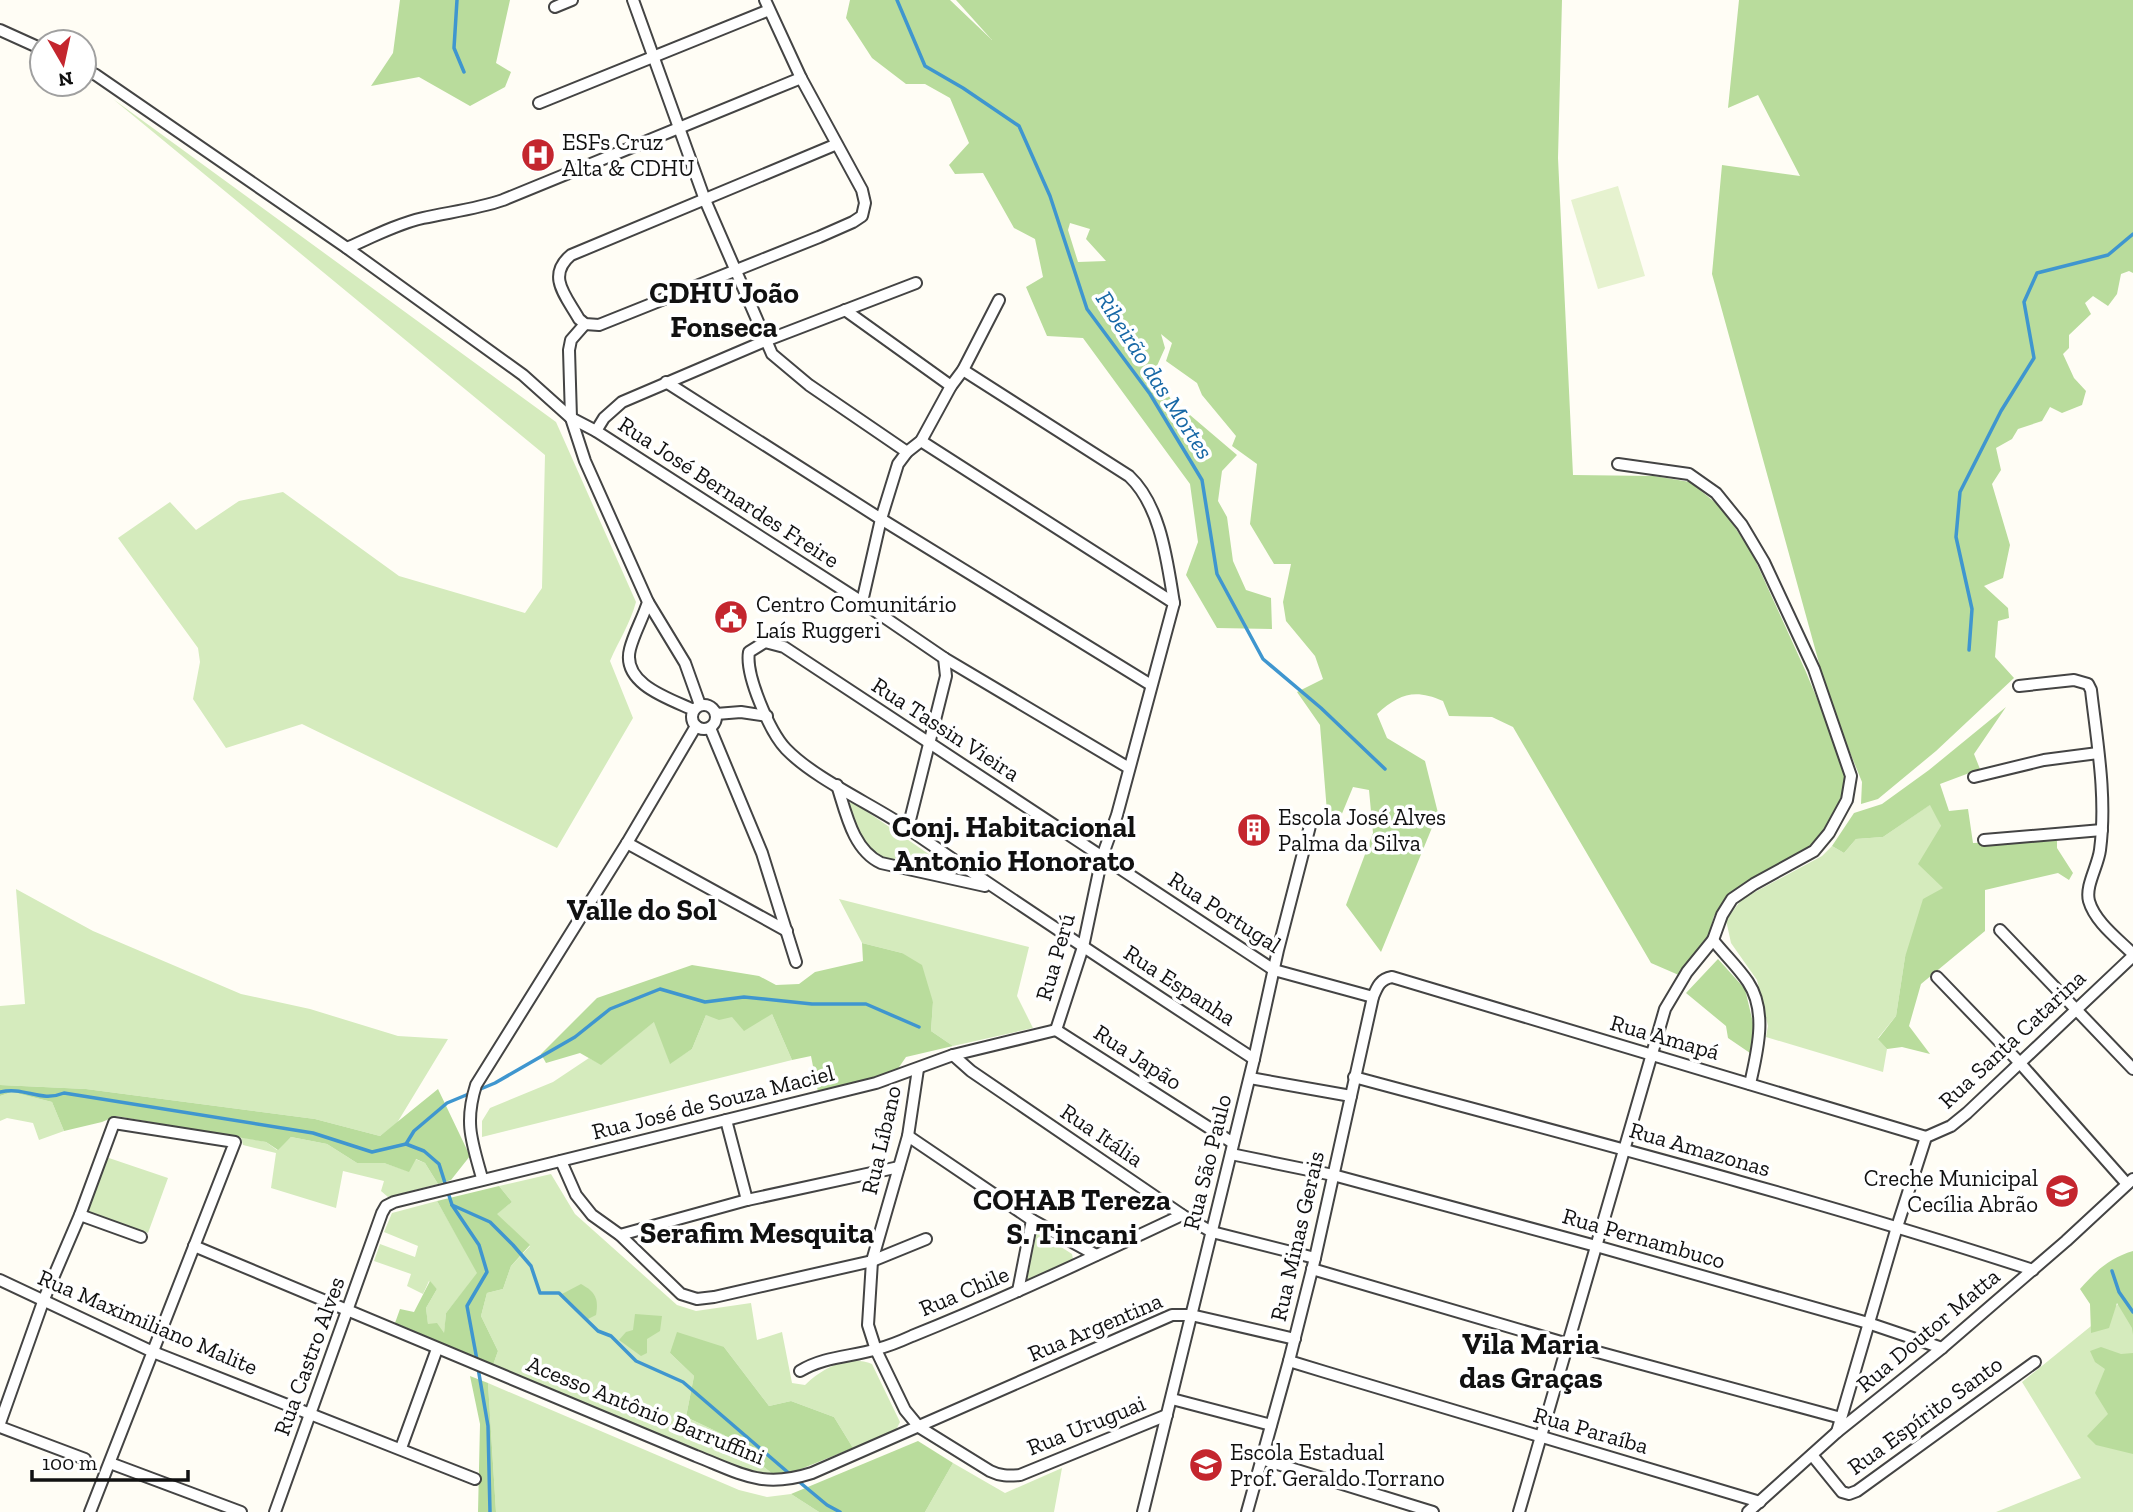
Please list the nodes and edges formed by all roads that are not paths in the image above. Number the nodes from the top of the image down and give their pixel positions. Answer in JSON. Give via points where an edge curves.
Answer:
{"nodes":[{"id":1,"x":572,"y":0,"type":"edge"},
{"id":2,"x":633,"y":0,"type":"edge"},
{"id":3,"x":767,"y":5,"type":"edge"},
{"id":4,"x":555,"y":7,"type":"dead end"},
{"id":5,"x":0,"y":30,"type":"edge"},
{"id":6,"x":28,"y":43,"type":"edge"},
{"id":7,"x":655,"y":55,"type":"junction"},
{"id":8,"x":98,"y":76,"type":"edge"},
{"id":9,"x":801,"y":78,"type":"junction"},
{"id":10,"x":540,"y":103,"type":"dead end"},
{"id":11,"x":679,"y":129,"type":"junction"},
{"id":12,"x":836,"y":144,"type":"junction"},
{"id":13,"x":705,"y":200,"type":"junction"},
{"id":14,"x":347,"y":248,"type":"junction"},
{"id":15,"x":736,"y":270,"type":"junction"},
{"id":16,"x":916,"y":284,"type":"dead end"},
{"id":17,"x":999,"y":300,"type":"dead end"},
{"id":18,"x":845,"y":310,"type":"junction"},
{"id":19,"x":588,"y":325,"type":"junction"},
{"id":20,"x":765,"y":341,"type":"junction"},
{"id":21,"x":963,"y":370,"type":"junction"},
{"id":22,"x":666,"y":382,"type":"junction"},
{"id":23,"x":951,"y":386,"type":"junction"},
{"id":24,"x":571,"y":418,"type":"junction"},
{"id":25,"x":596,"y":431,"type":"junction"},
{"id":26,"x":921,"y":442,"type":"junction"},
{"id":27,"x":907,"y":452,"type":"junction"},
{"id":28,"x":1618,"y":464,"type":"dead end"},
{"id":29,"x":881,"y":519,"type":"junction"},
{"id":30,"x":648,"y":602,"type":"junction"},
{"id":31,"x":862,"y":602,"type":"junction"},
{"id":32,"x":1174,"y":603,"type":"junction"},
{"id":33,"x":765,"y":642,"type":"joint"},
{"id":34,"x":944,"y":658,"type":"junction"},
{"id":35,"x":1151,"y":685,"type":"junction"},
{"id":36,"x":2019,"y":686,"type":"dead end"},
{"id":37,"x":697,"y":707,"type":"junction"},
{"id":38,"x":716,"y":714,"type":"junction"},
{"id":39,"x":767,"y":716,"type":"junction"},
{"id":40,"x":696,"y":726,"type":"junction"},
{"id":41,"x":710,"y":728,"type":"junction"},
{"id":42,"x":930,"y":742,"type":"junction"},
{"id":43,"x":2098,"y":753,"type":"junction"},
{"id":44,"x":1129,"y":768,"type":"junction"},
{"id":45,"x":1974,"y":777,"type":"dead end"},
{"id":46,"x":837,"y":785,"type":"junction"},
{"id":47,"x":1311,"y":822,"type":"dead end"},
{"id":48,"x":908,"y":828,"type":"junction"},
{"id":49,"x":2102,"y":830,"type":"junction"},
{"id":50,"x":1984,"y":840,"type":"dead end"},
{"id":51,"x":628,"y":843,"type":"junction"},
{"id":52,"x":1102,"y":857,"type":"junction"},
{"id":53,"x":992,"y":887,"type":"junction"},
{"id":54,"x":2000,"y":930,"type":"dead end"},
{"id":55,"x":786,"y":931,"type":"junction"},
{"id":56,"x":1713,"y":940,"type":"junction"},
{"id":57,"x":1083,"y":947,"type":"junction"},
{"id":58,"x":2133,"y":955,"type":"edge"},
{"id":59,"x":796,"y":962,"type":"dead end"},
{"id":60,"x":1274,"y":970,"type":"junction"},
{"id":61,"x":1937,"y":977,"type":"dead end"},
{"id":62,"x":1373,"y":997,"type":"junction"},
{"id":63,"x":2075,"y":1010,"type":"junction"},
{"id":64,"x":1056,"y":1030,"type":"junction"},
{"id":65,"x":953,"y":1055,"type":"junction"},
{"id":66,"x":1651,"y":1055,"type":"junction"},
{"id":67,"x":1254,"y":1059,"type":"junction"},
{"id":68,"x":2019,"y":1062,"type":"junction"},
{"id":69,"x":918,"y":1069,"type":"junction"},
{"id":70,"x":2133,"y":1069,"type":"edge"},
{"id":71,"x":1354,"y":1077,"type":"junction"},
{"id":72,"x":1250,"y":1078,"type":"junction"},
{"id":73,"x":1751,"y":1084,"type":"junction"},
{"id":74,"x":1350,"y":1096,"type":"junction"},
{"id":75,"x":726,"y":1120,"type":"junction"},
{"id":76,"x":908,"y":1136,"type":"junction"},
{"id":77,"x":1926,"y":1137,"type":"junction"},
{"id":78,"x":1232,"y":1149,"type":"junction"},
{"id":79,"x":1623,"y":1149,"type":"junction"},
{"id":80,"x":561,"y":1161,"type":"junction"},
{"id":81,"x":899,"y":1167,"type":"junction"},
{"id":82,"x":1333,"y":1175,"type":"junction"},
{"id":83,"x":482,"y":1178,"type":"junction"},
{"id":84,"x":2130,"y":1182,"type":"edge"},
{"id":85,"x":747,"y":1200,"type":"junction"},
{"id":86,"x":382,"y":1213,"type":"joint"},
{"id":87,"x":80,"y":1215,"type":"junction"},
{"id":88,"x":1182,"y":1215,"type":"junction"},
{"id":89,"x":1032,"y":1220,"type":"junction"},
{"id":90,"x":1897,"y":1227,"type":"junction"},
{"id":91,"x":1212,"y":1232,"type":"junction"},
{"id":92,"x":620,"y":1235,"type":"junction"},
{"id":93,"x":141,"y":1237,"type":"dead end"},
{"id":94,"x":926,"y":1239,"type":"dead end"},
{"id":95,"x":194,"y":1246,"type":"junction"},
{"id":96,"x":1596,"y":1246,"type":"junction"},
{"id":97,"x":1096,"y":1255,"type":"junction"},
{"id":98,"x":872,"y":1261,"type":"junction"},
{"id":99,"x":1314,"y":1263,"type":"junction"},
{"id":100,"x":2032,"y":1270,"type":"junction"},
{"id":101,"x":0,"y":1280,"type":"edge"},
{"id":102,"x":1018,"y":1291,"type":"junction"},
{"id":103,"x":44,"y":1299,"type":"junction"},
{"id":104,"x":348,"y":1310,"type":"junction"},
{"id":105,"x":1192,"y":1315,"type":"junction"},
{"id":106,"x":1868,"y":1323,"type":"junction"},
{"id":107,"x":1295,"y":1339,"type":"junction"},
{"id":108,"x":1568,"y":1344,"type":"junction"},
{"id":109,"x":1942,"y":1348,"type":"junction"},
{"id":110,"x":438,"y":1349,"type":"junction"},
{"id":111,"x":876,"y":1350,"type":"junction"},
{"id":112,"x":153,"y":1352,"type":"junction"},
{"id":113,"x":1289,"y":1361,"type":"junction"},
{"id":114,"x":2035,"y":1362,"type":"dead end"},
{"id":115,"x":800,"y":1371,"type":"dead end"},
{"id":116,"x":1172,"y":1399,"type":"junction"},
{"id":117,"x":310,"y":1412,"type":"junction"},
{"id":118,"x":1167,"y":1415,"type":"junction"},
{"id":119,"x":1841,"y":1418,"type":"junction"},
{"id":120,"x":0,"y":1425,"type":"edge"},
{"id":121,"x":1270,"y":1425,"type":"junction"},
{"id":122,"x":919,"y":1427,"type":"junction"},
{"id":123,"x":1837,"y":1432,"type":"junction"},
{"id":124,"x":1539,"y":1438,"type":"junction"},
{"id":125,"x":401,"y":1448,"type":"junction"},
{"id":126,"x":1812,"y":1455,"type":"junction"},
{"id":127,"x":1261,"y":1459,"type":"junction"},
{"id":128,"x":85,"y":1460,"type":"dead end"},
{"id":129,"x":110,"y":1463,"type":"junction"},
{"id":130,"x":475,"y":1479,"type":"dead end"},
{"id":131,"x":1760,"y":1502,"type":"junction"},
{"id":132,"x":90,"y":1512,"type":"edge"},
{"id":133,"x":241,"y":1512,"type":"edge"},
{"id":134,"x":275,"y":1512,"type":"edge"},
{"id":135,"x":1143,"y":1512,"type":"edge"},
{"id":136,"x":1247,"y":1512,"type":"edge"},
{"id":137,"x":1433,"y":1512,"type":"edge"},
{"id":138,"x":1519,"y":1512,"type":"edge"},
{"id":139,"x":1748,"y":1512,"type":"edge"}],
"edges":[{"from":1,"to":4,"type":"street"},
{"from":2,"to":7,"type":"street"},
{"from":3,"to":7,"type":"street"},
{"from":3,"to":9,"type":"street"},
{"from":5,"to":6,"type":"street"},
{"from":7,"to":10,"type":"street"},
{"from":7,"to":11,"type":"street"},
{"from":8,"to":14,"type":"street","name":"Rua José Bernardes Freire"},
{"from":9,"to":11,"type":"street"},
{"from":9,"to":12,"type":"street"},
{"from":11,"to":13,"type":"street"},
{"from":11,"to":14,"type":"street","via":[[503,200],[400,225]]},
{"from":12,"to":13,"type":"street"},
{"from":12,"to":15,"type":"street","via":[[862,190],[862,216]]},
{"from":13,"to":15,"type":"street"},
{"from":13,"to":19,"type":"street","via":[[564,261],[558,273],[562,288],[579,319]]},
{"from":14,"to":24,"type":"street","name":"Rua José Bernardes Freire","via":[[523,375]]},
{"from":15,"to":19,"type":"street","via":[[599,325]]},
{"from":15,"to":20,"type":"street"},
{"from":16,"to":18,"type":"street"},
{"from":17,"to":21,"type":"street"},
{"from":18,"to":20,"type":"street"},
{"from":18,"to":23,"type":"street"},
{"from":19,"to":24,"type":"street","via":[[571,340],[569,350]]},
{"from":20,"to":22,"type":"street"},
{"from":20,"to":27,"type":"street","via":[[788,369]]},
{"from":21,"to":23,"type":"street"},
{"from":21,"to":32,"type":"street","via":[[1142,488],[1165,552]]},
{"from":22,"to":25,"type":"street","via":[[622,402]]},
{"from":22,"to":29,"type":"street"},
{"from":23,"to":26,"type":"street"},
{"from":24,"to":25,"type":"street","name":"Rua José Bernardes Freire"},
{"from":24,"to":30,"type":"street","via":[[585,461]]},
{"from":25,"to":31,"type":"street","name":"Rua José Bernardes Freire"},
{"from":26,"to":27,"type":"street"},
{"from":26,"to":32,"type":"street"},
{"from":27,"to":29,"type":"street","via":[[898,464]]},
{"from":28,"to":56,"type":"street","via":[[1689,474],[1716,493],[1742,525],[1814,669],[1851,776],[1847,800],[1814,851],[1732,899]]},
{"from":29,"to":31,"type":"street"},
{"from":29,"to":35,"type":"street"},
{"from":30,"to":37,"type":"street","via":[[685,663]]},
{"from":30,"to":37,"type":"street","via":[[629,653],[631,666],[650,689]]},
{"from":31,"to":34,"type":"street","name":"Rua José Bernardes Freire"},
{"from":32,"to":35,"type":"street","name":"Rua Perú"},
{"from":33,"to":39,"type":"street","name":"Rua Espanha","via":[[749,652],[748,660]]},
{"from":33,"to":42,"type":"street","name":"Rua Tassin Vieira","via":[[784,647]]},
{"from":34,"to":42,"type":"street","via":[[946,676]]},
{"from":34,"to":44,"type":"street","name":"Rua José Bernardes Freire"},
{"from":35,"to":44,"type":"street","name":"Rua Perú"},
{"from":36,"to":43,"type":"street","via":[[2074,680],[2088,684]]},
{"from":37,"to":38,"type":"street","via":[[711,707]]},
{"from":37,"to":40,"type":"street","via":[[691,718]]},
{"from":38,"to":39,"type":"street"},
{"from":38,"to":41,"type":"street"},
{"from":39,"to":46,"type":"street","name":"Rua Espanha","via":[[786,749]]},
{"from":40,"to":41,"type":"street"},
{"from":40,"to":51,"type":"street"},
{"from":41,"to":55,"type":"street","via":[[762,853]]},
{"from":42,"to":48,"type":"street"},
{"from":42,"to":52,"type":"street","name":"Rua Tassin Vieira"},
{"from":43,"to":45,"type":"street"},
{"from":43,"to":49,"type":"street"},
{"from":44,"to":52,"type":"street","name":"Rua Perú"},
{"from":46,"to":48,"type":"street","name":"Rua Espanha"},
{"from":46,"to":53,"type":"street","via":[[868,857]]},
{"from":47,"to":60,"type":"street","name":"Rua São Paulo"},
{"from":48,"to":53,"type":"street","name":"Rua Espanha"},
{"from":49,"to":50,"type":"street"},
{"from":49,"to":58,"type":"street","via":[[2097,868],[2087,893],[2101,922]]},
{"from":51,"to":55,"type":"street"},
{"from":51,"to":83,"type":"street","via":[[476,1086],[469,1124]]},
{"from":52,"to":57,"type":"street","name":"Rua Perú"},
{"from":52,"to":60,"type":"street","name":"Rua Portugal"},
{"from":53,"to":57,"type":"street","name":"Rua Espanha"},
{"from":54,"to":63,"type":"street"},
{"from":55,"to":59,"type":"street"},
{"from":56,"to":66,"type":"street","via":[[1686,972],[1665,1009]]},
{"from":56,"to":73,"type":"street","via":[[1750,984],[1758,1011],[1759,1040]]},
{"from":57,"to":64,"type":"street","name":"Rua Perú"},
{"from":57,"to":67,"type":"street","name":"Rua Espanha"},
{"from":58,"to":63,"type":"street","name":"Rua Santa Catarina"},
{"from":60,"to":62,"type":"street","name":"Rua Portugal"},
{"from":60,"to":67,"type":"street","name":"Rua São Paulo"},
{"from":61,"to":68,"type":"street"},
{"from":62,"to":66,"type":"street","name":"Rua Amapá","via":[[1378,985],[1392,977]]},
{"from":62,"to":71,"type":"street","name":"Rua Minas Gerais"},
{"from":63,"to":68,"type":"street","name":"Rua Santa Catarina"},
{"from":63,"to":70,"type":"street"},
{"from":64,"to":65,"type":"street","name":"Rua José de Souza Maciel"},
{"from":64,"to":78,"type":"street","name":"Rua Japão"},
{"from":65,"to":69,"type":"street","name":"Rua José de Souza Maciel"},
{"from":65,"to":88,"type":"street","name":"Rua Itália"},
{"from":66,"to":73,"type":"street","name":"Rua Amapá"},
{"from":66,"to":79,"type":"street"},
{"from":67,"to":72,"type":"street","name":"Rua São Paulo"},
{"from":68,"to":77,"type":"street","name":"Rua Santa Catarina","via":[[1951,1126]]},
{"from":68,"to":84,"type":"street"},
{"from":69,"to":75,"type":"street","name":"Rua José de Souza Maciel"},
{"from":69,"to":76,"type":"street","name":"Rua Líbano"},
{"from":71,"to":74,"type":"street","name":"Rua Minas Gerais"},
{"from":71,"to":79,"type":"street","name":"Rua Amazonas"},
{"from":72,"to":74,"type":"street"},
{"from":72,"to":78,"type":"street","name":"Rua São Paulo"},
{"from":73,"to":77,"type":"street","name":"Rua Amapá"},
{"from":74,"to":82,"type":"street","name":"Rua Minas Gerais"},
{"from":75,"to":80,"type":"street","name":"Rua José de Souza Maciel"},
{"from":75,"to":85,"type":"street"},
{"from":76,"to":81,"type":"street","name":"Rua Líbano"},
{"from":76,"to":89,"type":"street"},
{"from":77,"to":90,"type":"street"},
{"from":78,"to":82,"type":"street","name":"Rua Japão"},
{"from":78,"to":91,"type":"street","name":"Rua São Paulo"},
{"from":79,"to":90,"type":"street","name":"Rua Amazonas"},
{"from":79,"to":96,"type":"street"},
{"from":80,"to":83,"type":"street","name":"Rua José de Souza Maciel"},
{"from":80,"to":92,"type":"street","via":[[576,1195],[592,1215]]},
{"from":81,"to":85,"type":"street"},
{"from":81,"to":98,"type":"street","name":"Rua Líbano"},
{"from":82,"to":96,"type":"street","name":"Rua Pernambuco"},
{"from":82,"to":99,"type":"street","name":"Rua Minas Gerais"},
{"from":83,"to":86,"type":"street","name":"Rua José de Souza Maciel","via":[[394,1202]]},
{"from":84,"to":100,"type":"street","name":"Rua Doutor Matta"},
{"from":85,"to":92,"type":"street"},
{"from":86,"to":104,"type":"street","name":"Rua Castro Alves"},
{"from":87,"to":93,"type":"street"},
{"from":87,"to":95,"type":"street","via":[[114,1123],[235,1142]]},
{"from":87,"to":103,"type":"street"},
{"from":88,"to":91,"type":"street","name":"Rua Itália"},
{"from":88,"to":97,"type":"street","name":"Rua Chile"},
{"from":89,"to":97,"type":"street"},
{"from":89,"to":102,"type":"street"},
{"from":90,"to":100,"type":"street","name":"Rua Amazonas"},
{"from":90,"to":106,"type":"street"},
{"from":91,"to":99,"type":"street","name":"Rua Itália"},
{"from":91,"to":105,"type":"street","name":"Rua São Paulo"},
{"from":92,"to":98,"type":"street","via":[[681,1293],[697,1299]]},
{"from":94,"to":98,"type":"street"},
{"from":95,"to":104,"type":"street","name":"Acesso Antônio Barruffini"},
{"from":95,"to":112,"type":"street"},
{"from":96,"to":106,"type":"street","name":"Rua Pernambuco"},
{"from":96,"to":108,"type":"street"},
{"from":97,"to":102,"type":"street","name":"Rua Chile"},
{"from":98,"to":111,"type":"street","name":"Rua Líbano","via":[[868,1325]]},
{"from":99,"to":107,"type":"street","name":"Rua Minas Gerais"},
{"from":99,"to":108,"type":"street","name":"Rua Itália"},
{"from":100,"to":109,"type":"street","name":"Rua Doutor Matta"},
{"from":101,"to":103,"type":"street","name":"Rua Maximiliano Malite"},
{"from":102,"to":111,"type":"street","name":"Rua Chile"},
{"from":103,"to":112,"type":"street","name":"Rua Maximiliano Malite"},
{"from":103,"to":120,"type":"street"},
{"from":104,"to":110,"type":"street","name":"Acesso Antônio Barruffini"},
{"from":104,"to":117,"type":"street","name":"Rua Castro Alves"},
{"from":105,"to":107,"type":"street","name":"Rua Argentina"},
{"from":105,"to":116,"type":"street","name":"Rua São Paulo"},
{"from":105,"to":122,"type":"street","name":"Rua Argentina","via":[[1172,1315],[1151,1323]]},
{"from":106,"to":109,"type":"street","name":"Rua Pernambuco"},
{"from":106,"to":119,"type":"street"},
{"from":107,"to":113,"type":"street","name":"Rua Minas Gerais"},
{"from":108,"to":119,"type":"street","name":"Rua Itália"},
{"from":108,"to":124,"type":"street"},
{"from":109,"to":123,"type":"street","name":"Rua Doutor Matta"},
{"from":110,"to":122,"type":"street","name":"Acesso Antônio Barruffini","via":[[696,1457],[764,1480],[812,1474]]},
{"from":110,"to":125,"type":"street"},
{"from":111,"to":115,"type":"street","name":"Rua Chile"},
{"from":111,"to":122,"type":"street","name":"Rua Líbano","via":[[905,1410]]},
{"from":112,"to":117,"type":"street","name":"Rua Maximiliano Malite"},
{"from":112,"to":129,"type":"street"},
{"from":113,"to":121,"type":"street","name":"Rua Minas Gerais"},
{"from":113,"to":124,"type":"street","name":"Rua Paraíba"},
{"from":114,"to":126,"type":"street","name":"Rua Espírito Santo","via":[[1857,1491],[1842,1492]]},
{"from":116,"to":118,"type":"street","name":"Rua São Paulo"},
{"from":116,"to":121,"type":"street","name":"Rua Uruguai"},
{"from":117,"to":125,"type":"street","name":"Rua Maximiliano Malite"},
{"from":117,"to":134,"type":"street","name":"Rua Castro Alves"},
{"from":118,"to":122,"type":"street","name":"Rua Uruguai","via":[[1020,1475],[1000,1476]]},
{"from":118,"to":135,"type":"street","name":"Rua São Paulo"},
{"from":119,"to":123,"type":"street"},
{"from":120,"to":128,"type":"street"},
{"from":121,"to":127,"type":"street","name":"Rua Minas Gerais"},
{"from":123,"to":126,"type":"street","name":"Rua Doutor Matta"},
{"from":124,"to":131,"type":"street","name":"Rua Paraíba"},
{"from":124,"to":138,"type":"street"},
{"from":125,"to":130,"type":"street","name":"Rua Maximiliano Malite"},
{"from":126,"to":131,"type":"street","name":"Rua Doutor Matta"},
{"from":127,"to":136,"type":"street","name":"Rua Minas Gerais"},
{"from":127,"to":137,"type":"street"},
{"from":129,"to":132,"type":"street"},
{"from":129,"to":133,"type":"street"},
{"from":131,"to":139,"type":"street","name":"Rua Doutor Matta"}]}
